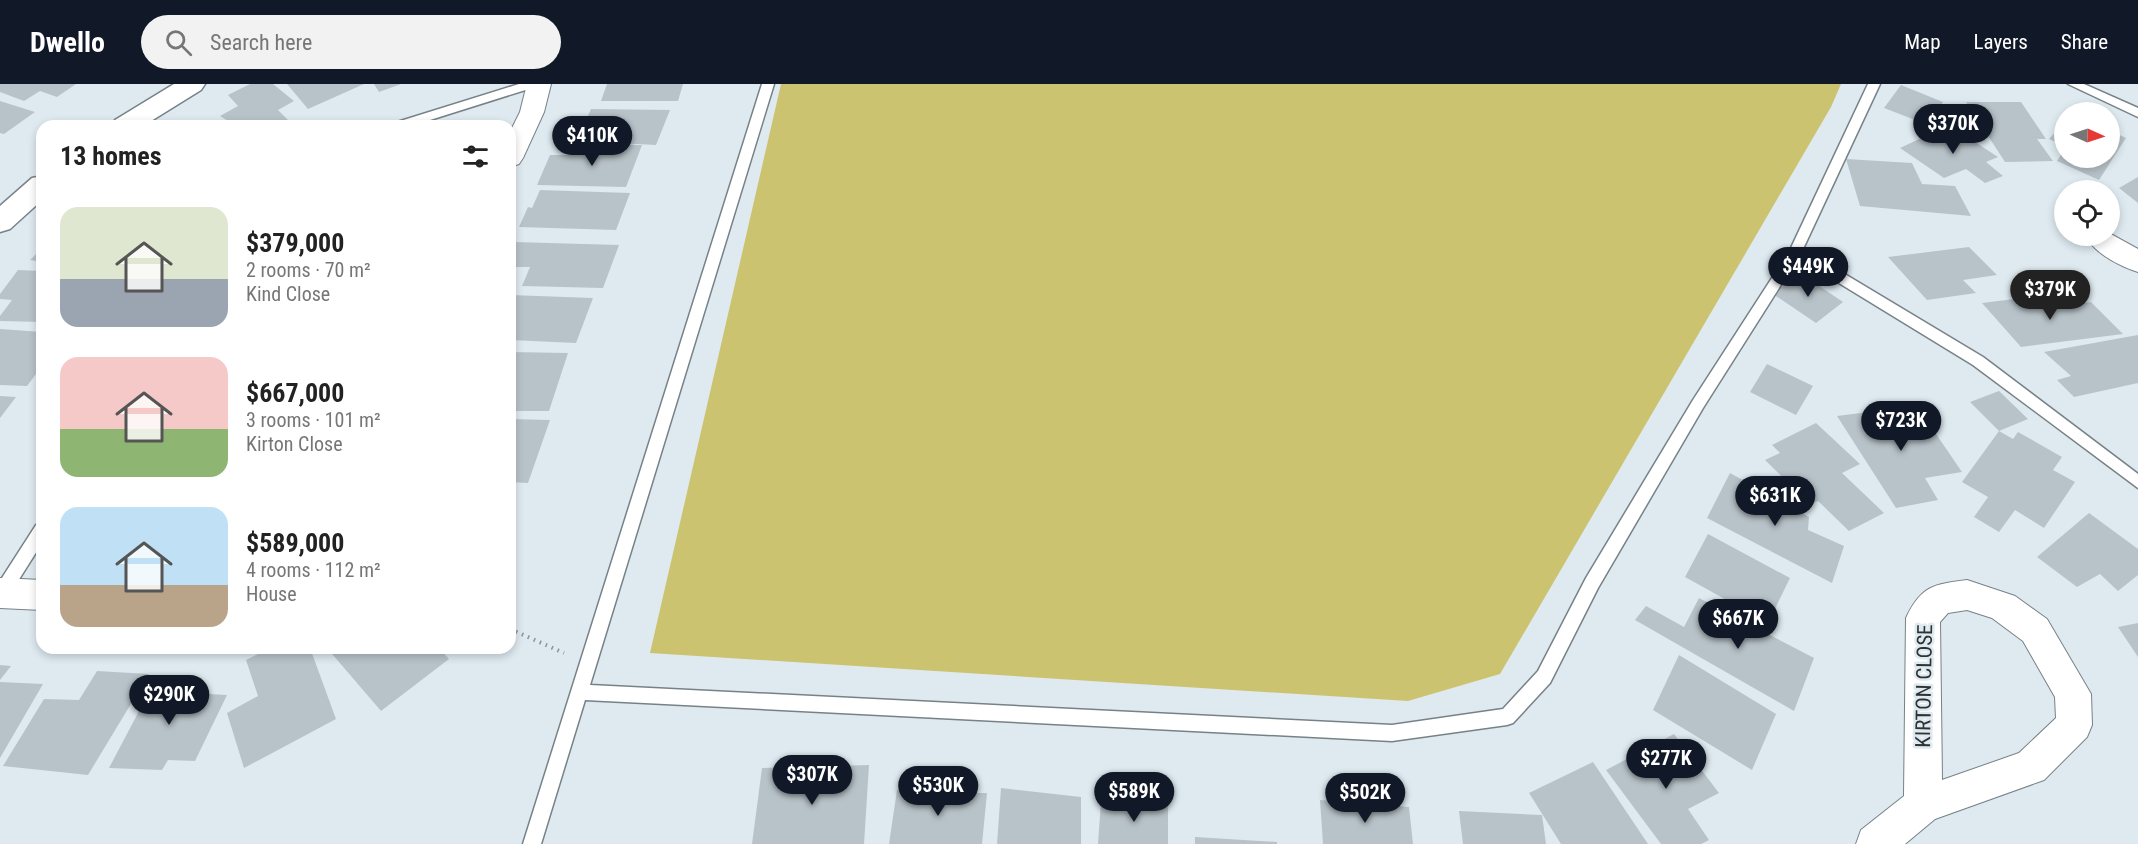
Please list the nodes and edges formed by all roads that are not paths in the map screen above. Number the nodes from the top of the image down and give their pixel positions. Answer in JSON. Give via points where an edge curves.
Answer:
{"nodes":[{"id":1,"x":192,"y":84,"type":"edge"},
{"id":2,"x":531,"y":84,"type":"edge"},
{"id":3,"x":540,"y":84,"type":"edge"},
{"id":4,"x":768,"y":84,"type":"edge"},
{"id":5,"x":1874,"y":84,"type":"edge"},
{"id":6,"x":2074,"y":84,"type":"edge"},
{"id":7,"x":2138,"y":113,"type":"edge"},
{"id":8,"x":134,"y":120,"type":"edge"},
{"id":9,"x":417,"y":120,"type":"edge"},
{"id":10,"x":516,"y":145,"type":"edge"},
{"id":11,"x":36,"y":190,"type":"edge"},
{"id":12,"x":0,"y":222,"type":"edge"},
{"id":13,"x":2111,"y":246,"type":"edge"},
{"id":14,"x":1796,"y":251,"type":"junction"},
{"id":15,"x":2138,"y":262,"type":"edge"},
{"id":16,"x":2138,"y":482,"type":"edge"},
{"id":17,"x":36,"y":539,"type":"edge"},
{"id":18,"x":0,"y":593,"type":"edge"},
{"id":19,"x":36,"y":595,"type":"edge"},
{"id":20,"x":579,"y":692,"type":"junction"},
{"id":21,"x":1923,"y":805,"type":"junction"},
{"id":22,"x":532,"y":844,"type":"edge"},
{"id":23,"x":1875,"y":844,"type":"edge"}],
"edges":[{"from":1,"to":8,"type":"street"},
{"from":2,"to":9,"type":"lane"},
{"from":3,"to":10,"type":"street"},
{"from":4,"to":20,"type":"lane"},
{"from":5,"to":14,"type":"lane"},
{"from":6,"to":7,"type":"lane"},
{"from":11,"to":12,"type":"street"},
{"from":13,"to":15,"type":"street"},
{"from":14,"to":16,"type":"lane","via":[[1978,361]]},
{"from":14,"to":20,"type":"lane","via":[[1698,404],[1603,564],[1544,677],[1507,717],[1392,734]]},
{"from":17,"to":18,"type":"lane"},
{"from":18,"to":19,"type":"street"},
{"from":20,"to":22,"type":"lane"},
{"from":21,"to":21,"type":"street","name":"KIRTON CLOSE","via":[[2031,767],[2074,725],[2073,694],[2035,630],[2003,607],[1967,594],[1938,598],[1923,618]]},
{"from":21,"to":23,"type":"street","name":"KIRTON CLOSE"}]}
